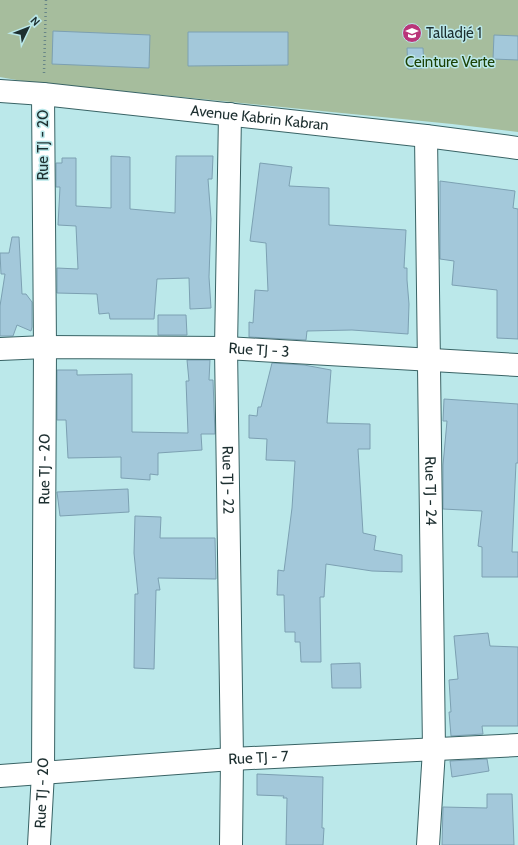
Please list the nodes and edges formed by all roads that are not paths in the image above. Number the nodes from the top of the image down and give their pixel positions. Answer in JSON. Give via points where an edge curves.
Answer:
{"nodes":[{"id":1,"x":0,"y":91,"type":"edge"},
{"id":2,"x":43,"y":94,"type":"junction"},
{"id":3,"x":230,"y":114,"type":"junction"},
{"id":4,"x":426,"y":136,"type":"junction"},
{"id":5,"x":518,"y":148,"type":"edge"},
{"id":6,"x":45,"y":347,"type":"junction"},
{"id":7,"x":226,"y":348,"type":"junction"},
{"id":8,"x":0,"y":349,"type":"edge"},
{"id":9,"x":430,"y":360,"type":"junction"},
{"id":10,"x":518,"y":365,"type":"edge"},
{"id":11,"x":518,"y":745,"type":"edge"},
{"id":12,"x":434,"y":750,"type":"junction"},
{"id":13,"x":232,"y":759,"type":"junction"},
{"id":14,"x":44,"y":773,"type":"junction"},
{"id":15,"x":0,"y":776,"type":"edge"},
{"id":16,"x":39,"y":845,"type":"edge"},
{"id":17,"x":231,"y":845,"type":"edge"},
{"id":18,"x":428,"y":845,"type":"edge"}],
"edges":[{"from":1,"to":2,"type":"street","name":"Avenue Kabrin Kabran"},
{"from":2,"to":3,"type":"street","name":"Avenue Kabrin Kabran"},
{"from":2,"to":6,"type":"street","name":"Rue TJ - 20"},
{"from":3,"to":4,"type":"street","name":"Avenue Kabrin Kabran"},
{"from":3,"to":7,"type":"street","name":"Rue TJ - 22"},
{"from":4,"to":5,"type":"street","name":"Avenue Kabrin Kabran"},
{"from":4,"to":9,"type":"street","name":"Rue TJ - 24"},
{"from":6,"to":7,"type":"street","name":"Rue TJ - 3"},
{"from":6,"to":8,"type":"street","name":"Rue TJ - 3"},
{"from":6,"to":14,"type":"street","name":"Rue TJ - 20"},
{"from":7,"to":9,"type":"street","name":"Rue TJ - 3"},
{"from":7,"to":13,"type":"street","name":"Rue TJ - 22"},
{"from":9,"to":10,"type":"street","name":"Rue TJ - 3"},
{"from":9,"to":12,"type":"street","name":"Rue TJ - 24"},
{"from":11,"to":12,"type":"street","name":"Rue TJ - 7"},
{"from":12,"to":13,"type":"street","name":"Rue TJ - 7"},
{"from":12,"to":18,"type":"street","name":"Rue TJ - 24"},
{"from":13,"to":14,"type":"street","name":"Rue TJ - 7"},
{"from":13,"to":17,"type":"street","name":"Rue TJ - 22"},
{"from":14,"to":15,"type":"street","name":"Rue TJ - 7"},
{"from":14,"to":16,"type":"street","name":"Rue TJ - 20"}]}
